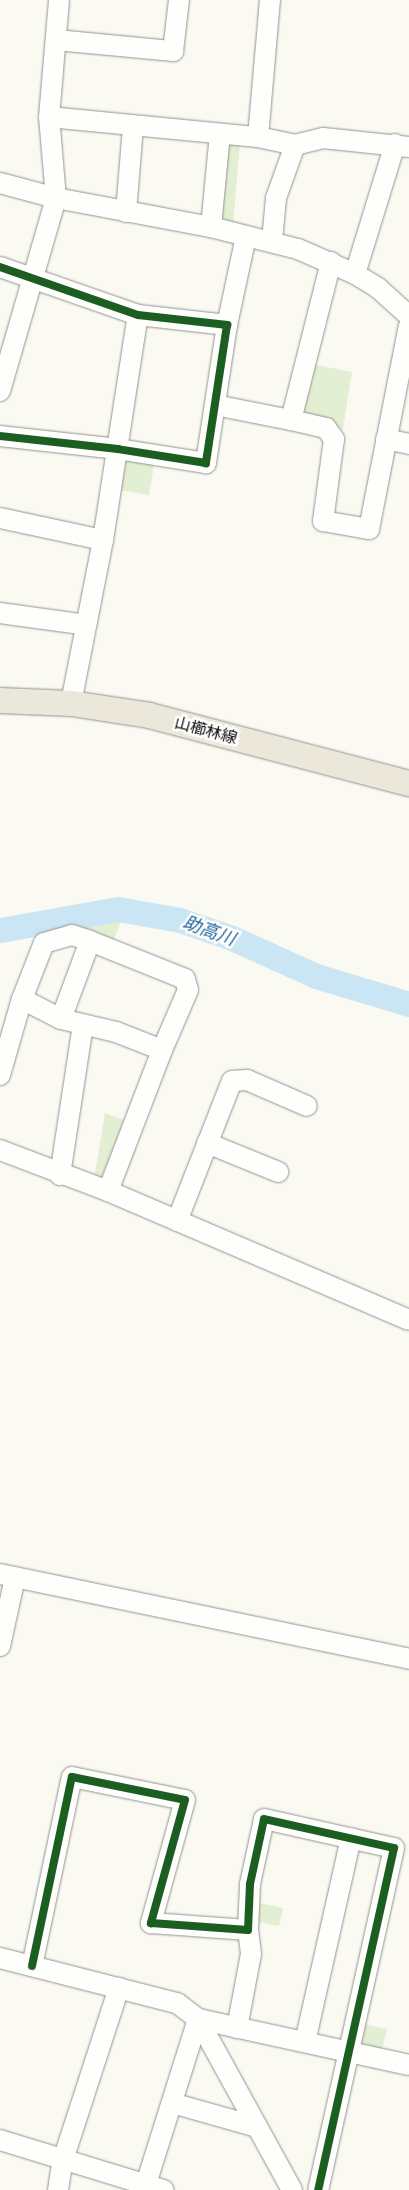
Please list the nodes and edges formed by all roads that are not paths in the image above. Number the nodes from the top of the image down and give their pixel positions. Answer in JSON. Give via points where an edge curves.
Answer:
{"nodes":[{"id":1,"x":59,"y":0,"type":"edge"},
{"id":2,"x":179,"y":0,"type":"edge"},
{"id":3,"x":270,"y":0,"type":"edge"},
{"id":4,"x":56,"y":40,"type":"junction"},
{"id":5,"x":48,"y":117,"type":"junction"},
{"id":6,"x":133,"y":126,"type":"junction"},
{"id":7,"x":220,"y":134,"type":"junction"},
{"id":8,"x":258,"y":137,"type":"junction"},
{"id":9,"x":295,"y":145,"type":"junction"},
{"id":10,"x":402,"y":145,"type":"edge"},
{"id":11,"x":0,"y":183,"type":"edge"},
{"id":12,"x":56,"y":198,"type":"junction"},
{"id":13,"x":126,"y":212,"type":"junction"},
{"id":14,"x":210,"y":227,"type":"junction"},
{"id":15,"x":246,"y":236,"type":"junction"},
{"id":16,"x":272,"y":241,"type":"junction"},
{"id":17,"x":331,"y":262,"type":"junction"},
{"id":18,"x":0,"y":267,"type":"edge"},
{"id":19,"x":355,"y":274,"type":"junction"},
{"id":20,"x":34,"y":277,"type":"junction"},
{"id":21,"x":138,"y":315,"type":"junction"},
{"id":22,"x":409,"y":316,"type":"edge"},
{"id":23,"x":227,"y":325,"type":"junction"},
{"id":24,"x":409,"y":326,"type":"edge"},
{"id":25,"x":3,"y":369,"type":"edge"},
{"id":26,"x":0,"y":391,"type":"edge"},
{"id":27,"x":215,"y":405,"type":"junction"},
{"id":28,"x":291,"y":420,"type":"junction"},
{"id":29,"x":0,"y":436,"type":"edge"},
{"id":30,"x":386,"y":439,"type":"junction"},
{"id":31,"x":409,"y":444,"type":"edge"},
{"id":32,"x":118,"y":449,"type":"junction"},
{"id":33,"x":0,"y":518,"type":"edge"},
{"id":34,"x":103,"y":540,"type":"junction"},
{"id":35,"x":0,"y":613,"type":"edge"},
{"id":36,"x":86,"y":626,"type":"junction"},
{"id":37,"x":0,"y":700,"type":"edge"},
{"id":38,"x":71,"y":703,"type":"junction"},
{"id":39,"x":409,"y":783,"type":"edge"},
{"id":40,"x":90,"y":941,"type":"junction"},
{"id":41,"x":22,"y":998,"type":"junction"},
{"id":42,"x":61,"y":1019,"type":"junction"},
{"id":43,"x":83,"y":1025,"type":"junction"},
{"id":44,"x":4,"y":1037,"type":"edge"},
{"id":45,"x":162,"y":1050,"type":"junction"},
{"id":46,"x":0,"y":1075,"type":"edge"},
{"id":47,"x":307,"y":1106,"type":"dead end"},
{"id":48,"x":207,"y":1143,"type":"junction"},
{"id":49,"x":0,"y":1150,"type":"edge"},
{"id":50,"x":278,"y":1172,"type":"dead end"},
{"id":51,"x":60,"y":1174,"type":"junction"},
{"id":52,"x":108,"y":1191,"type":"junction"},
{"id":53,"x":176,"y":1221,"type":"junction"},
{"id":54,"x":409,"y":1320,"type":"edge"},
{"id":55,"x":7,"y":1576,"type":"edge"},
{"id":56,"x":0,"y":1646,"type":"edge"},
{"id":57,"x":409,"y":1659,"type":"edge"},
{"id":58,"x":351,"y":1838,"type":"junction"},
{"id":59,"x":248,"y":1930,"type":"junction"},
{"id":60,"x":0,"y":1958,"type":"edge"},
{"id":61,"x":32,"y":1966,"type":"junction"},
{"id":62,"x":119,"y":1988,"type":"junction"},
{"id":63,"x":198,"y":2019,"type":"junction"},
{"id":64,"x":237,"y":2028,"type":"junction"},
{"id":65,"x":305,"y":2042,"type":"junction"},
{"id":66,"x":350,"y":2052,"type":"junction"},
{"id":67,"x":409,"y":2065,"type":"edge"},
{"id":68,"x":172,"y":2103,"type":"junction"},
{"id":69,"x":257,"y":2127,"type":"junction"},
{"id":70,"x":0,"y":2140,"type":"edge"},
{"id":71,"x":63,"y":2160,"type":"junction"},
{"id":72,"x":155,"y":2187,"type":"edge"},
{"id":73,"x":58,"y":2190,"type":"edge"},
{"id":74,"x":292,"y":2190,"type":"edge"},
{"id":75,"x":318,"y":2190,"type":"edge"}],
"edges":[{"from":1,"to":4,"type":"street"},
{"from":2,"to":4,"type":"street","via":[[173,51]]},
{"from":3,"to":8,"type":"street"},
{"from":4,"to":5,"type":"street"},
{"from":5,"to":6,"type":"street"},
{"from":5,"to":12,"type":"street"},
{"from":6,"to":7,"type":"street"},
{"from":6,"to":13,"type":"street"},
{"from":7,"to":8,"type":"street"},
{"from":7,"to":14,"type":"street"},
{"from":8,"to":9,"type":"street"},
{"from":9,"to":10,"type":"street","via":[[323,138]]},
{"from":9,"to":16,"type":"street","via":[[276,198]]},
{"from":10,"to":19,"type":"street"},
{"from":11,"to":12,"type":"street"},
{"from":12,"to":13,"type":"street"},
{"from":12,"to":20,"type":"street"},
{"from":13,"to":14,"type":"street"},
{"from":14,"to":15,"type":"street"},
{"from":15,"to":16,"type":"street"},
{"from":15,"to":23,"type":"street"},
{"from":16,"to":17,"type":"street"},
{"from":17,"to":19,"type":"street"},
{"from":17,"to":28,"type":"street"},
{"from":18,"to":20,"type":"street"},
{"from":19,"to":22,"type":"street","via":[[378,288]]},
{"from":20,"to":21,"type":"street"},
{"from":20,"to":25,"type":"street"},
{"from":21,"to":23,"type":"street"},
{"from":21,"to":32,"type":"street"},
{"from":23,"to":27,"type":"street"},
{"from":24,"to":30,"type":"street"},
{"from":25,"to":26,"type":"street"},
{"from":27,"to":28,"type":"street"},
{"from":27,"to":32,"type":"street","via":[[206,463]]},
{"from":28,"to":30,"type":"street","via":[[326,428],[334,439],[323,521],[369,529]]},
{"from":29,"to":32,"type":"street"},
{"from":30,"to":31,"type":"street"},
{"from":32,"to":34,"type":"street"},
{"from":33,"to":34,"type":"street"},
{"from":34,"to":36,"type":"street"},
{"from":35,"to":36,"type":"street"},
{"from":36,"to":38,"type":"street"},
{"from":37,"to":38,"type":"main road","name":"山櫛林線"},
{"from":38,"to":39,"type":"main road","name":"山櫛林線","via":[[149,715]]},
{"from":40,"to":41,"type":"street","via":[[72,935],[44,943]]},
{"from":40,"to":42,"type":"street"},
{"from":40,"to":45,"type":"street","via":[[185,979],[188,990]]},
{"from":41,"to":42,"type":"street"},
{"from":41,"to":44,"type":"street"},
{"from":42,"to":43,"type":"street"},
{"from":43,"to":45,"type":"street","via":[[116,1032]]},
{"from":43,"to":51,"type":"street"},
{"from":44,"to":46,"type":"street"},
{"from":45,"to":52,"type":"street"},
{"from":47,"to":48,"type":"street","via":[[247,1080],[232,1081]]},
{"from":48,"to":50,"type":"street"},
{"from":48,"to":53,"type":"street"},
{"from":49,"to":51,"type":"street"},
{"from":51,"to":52,"type":"street"},
{"from":52,"to":53,"type":"street"},
{"from":53,"to":54,"type":"street"},
{"from":55,"to":56,"type":"street"},
{"from":55,"to":57,"type":"street"},
{"from":58,"to":59,"type":"street","via":[[264,1819],[250,1884]]},
{"from":58,"to":65,"type":"street"},
{"from":58,"to":66,"type":"street","via":[[394,1848]]},
{"from":59,"to":61,"type":"street","via":[[151,1923],[185,1800],[72,1777]]},
{"from":59,"to":64,"type":"street","via":[[251,1954]]},
{"from":60,"to":61,"type":"street"},
{"from":61,"to":62,"type":"street"},
{"from":62,"to":63,"type":"street","via":[[177,2003]]},
{"from":62,"to":71,"type":"street"},
{"from":63,"to":64,"type":"street"},
{"from":63,"to":68,"type":"street"},
{"from":63,"to":69,"type":"street"},
{"from":64,"to":65,"type":"street"},
{"from":65,"to":66,"type":"street"},
{"from":66,"to":67,"type":"street"},
{"from":66,"to":75,"type":"street"},
{"from":68,"to":69,"type":"street"},
{"from":68,"to":72,"type":"street"},
{"from":69,"to":74,"type":"street"},
{"from":70,"to":71,"type":"street"},
{"from":71,"to":72,"type":"street"},
{"from":71,"to":73,"type":"street"}]}
